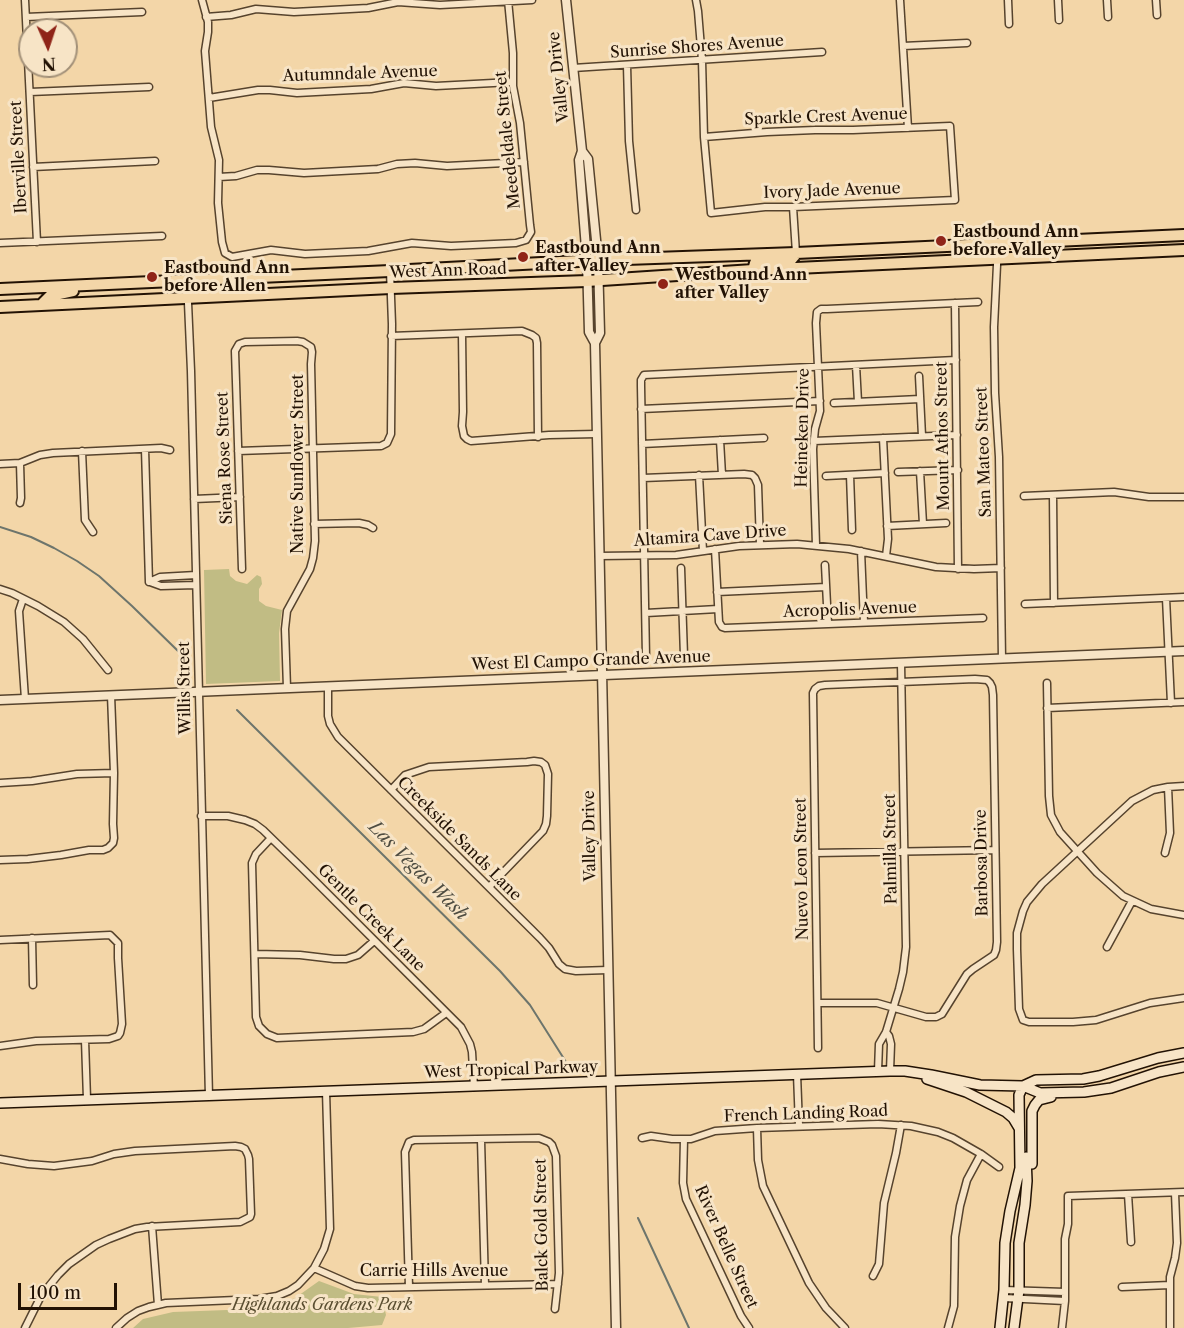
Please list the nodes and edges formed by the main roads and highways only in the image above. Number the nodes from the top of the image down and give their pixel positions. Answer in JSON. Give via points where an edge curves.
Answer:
{"nodes":[{"id":1,"x":1184,"y":235,"type":"edge"},
{"id":2,"x":1184,"y":244,"type":"edge"},
{"id":3,"x":1184,"y":250,"type":"edge"},
{"id":4,"x":1154,"y":251,"type":"junction"},
{"id":5,"x":796,"y":253,"type":"junction"},
{"id":6,"x":831,"y":267,"type":"junction"},
{"id":7,"x":753,"y":270,"type":"junction"},
{"id":8,"x":114,"y":284,"type":"junction"},
{"id":9,"x":0,"y":289,"type":"edge"},
{"id":10,"x":42,"y":304,"type":"junction"},
{"id":11,"x":0,"y":307,"type":"edge"},
{"id":12,"x":1184,"y":1053,"type":"edge"},
{"id":13,"x":1184,"y":1067,"type":"edge"},
{"id":14,"x":905,"y":1071,"type":"junction"},
{"id":15,"x":1023,"y":1086,"type":"junction"},
{"id":16,"x":1084,"y":1092,"type":"junction"},
{"id":17,"x":0,"y":1103,"type":"edge"},
{"id":18,"x":1020,"y":1130,"type":"junction"},
{"id":19,"x":1025,"y":1205,"type":"junction"},
{"id":20,"x":1000,"y":1328,"type":"edge"},
{"id":21,"x":1014,"y":1328,"type":"edge"}],
"edges":[{"from":1,"to":5,"type":"main road","name":"West Ann Road"},
{"from":2,"to":4,"type":"main road"},
{"from":3,"to":4,"type":"main road","name":"West Ann Road"},
{"from":4,"to":6,"type":"main road","name":"West Ann Road"},
{"from":5,"to":6,"type":"main road"},
{"from":5,"to":7,"type":"main road","via":[[791,260],[755,263]]},
{"from":5,"to":8,"type":"main road","name":"West Ann Road"},
{"from":6,"to":7,"type":"main road","name":"West Ann Road"},
{"from":7,"to":10,"type":"main road","name":"West Ann Road"},
{"from":8,"to":9,"type":"main road","name":"West Ann Road"},
{"from":8,"to":10,"type":"main road","via":[[54,295]]},
{"from":10,"to":11,"type":"main road","name":"West Ann Road"},
{"from":12,"to":15,"type":"main road","name":"West Tropical Parkway","via":[[1099,1076],[1036,1080]]},
{"from":13,"to":16,"type":"main road","name":"West Tropical Parkway"},
{"from":14,"to":15,"type":"main road","name":"West Tropical Parkway","via":[[980,1085]]},
{"from":14,"to":17,"type":"main road","name":"West Tropical Parkway"},
{"from":14,"to":18,"type":"main road","via":[[992,1105],[1011,1115]]},
{"from":15,"to":16,"type":"main road","name":"West Tropical Parkway","via":[[1040,1093]]},
{"from":15,"to":18,"type":"main road","via":[[1019,1095]]},
{"from":15,"to":19,"type":"main road"},
{"from":16,"to":19,"type":"main road","via":[[1044,1098],[1035,1105],[1031,1119],[1031,1184]]},
{"from":18,"to":20,"type":"main road","via":[[1020,1168],[1005,1243]]},
{"from":19,"to":21,"type":"main road"}]}
